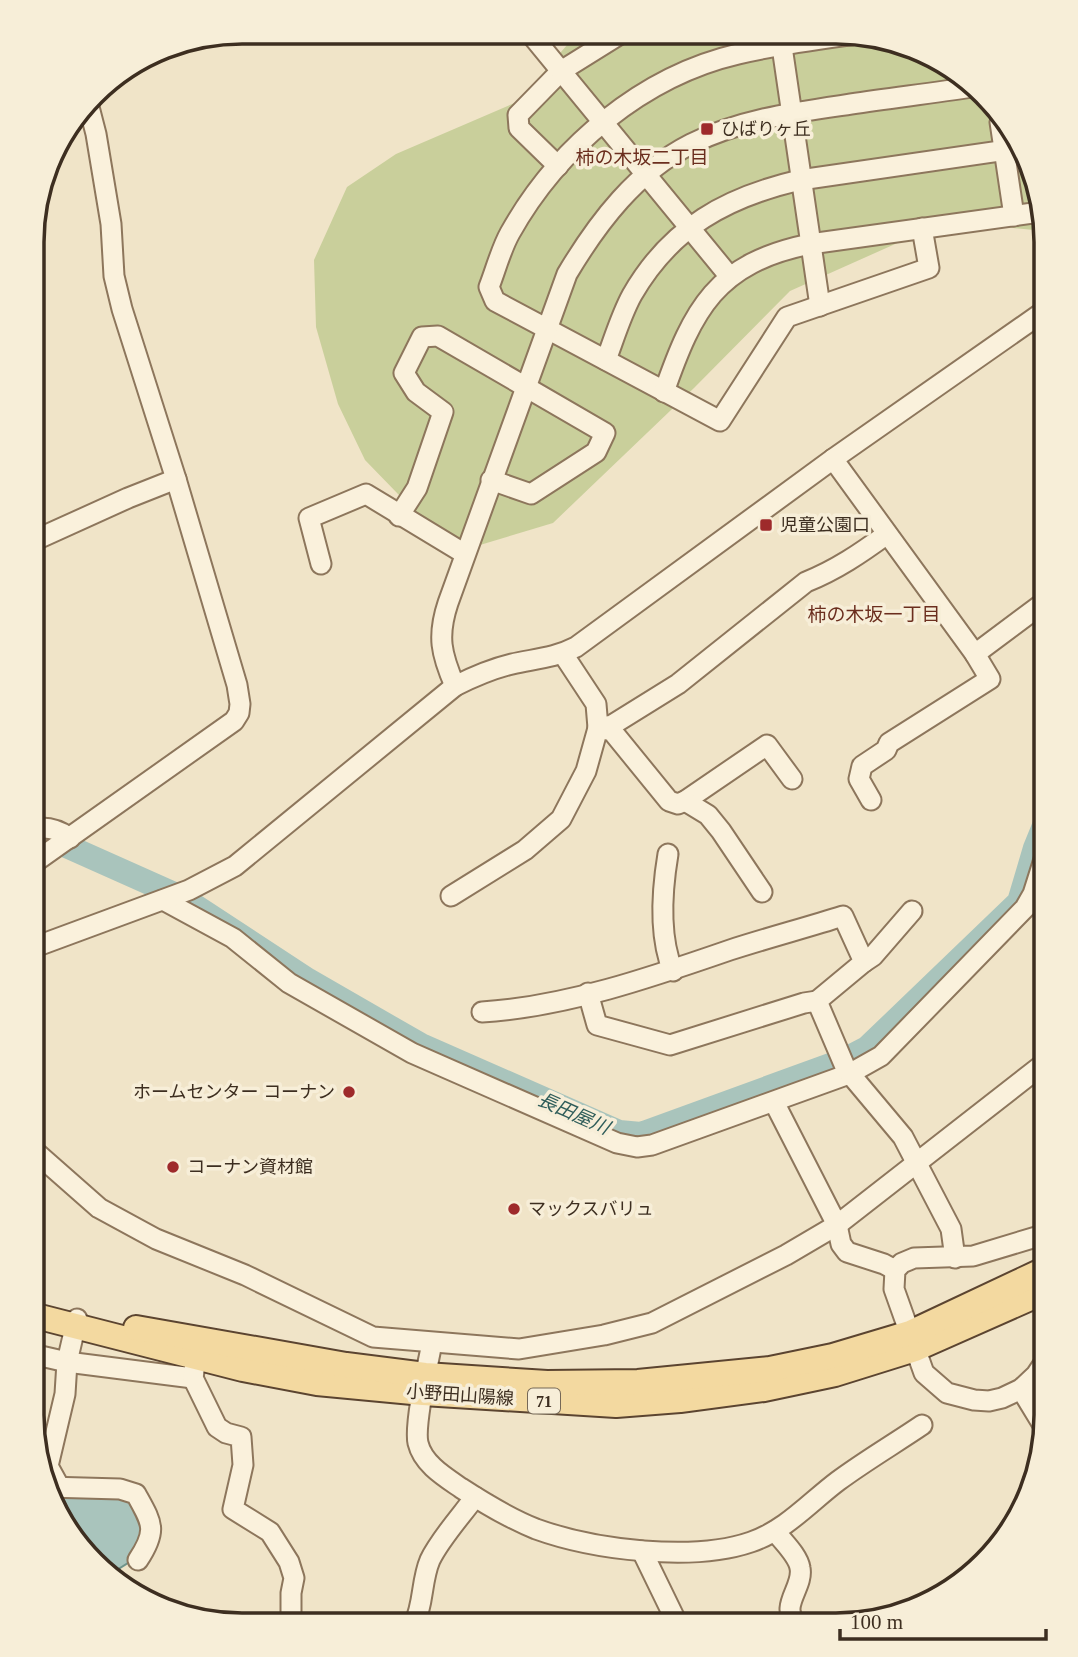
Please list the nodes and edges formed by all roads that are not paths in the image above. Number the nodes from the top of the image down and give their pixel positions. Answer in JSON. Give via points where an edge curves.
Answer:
{"nodes":[{"id":1,"x":539,"y":44,"type":"edge"},
{"id":2,"x":604,"y":44,"type":"edge"},
{"id":3,"x":766,"y":44,"type":"edge"},
{"id":4,"x":782,"y":44,"type":"edge"},
{"id":5,"x":561,"y":71,"type":"junction"},
{"id":6,"x":961,"y":89,"type":"edge"},
{"id":7,"x":791,"y":113,"type":"junction"},
{"id":8,"x":91,"y":114,"type":"edge"},
{"id":9,"x":603,"y":122,"type":"junction"},
{"id":10,"x":1011,"y":150,"type":"edge"},
{"id":11,"x":1013,"y":154,"type":"edge"},
{"id":12,"x":558,"y":166,"type":"junction"},
{"id":13,"x":646,"y":176,"type":"junction"},
{"id":14,"x":800,"y":180,"type":"junction"},
{"id":15,"x":1032,"y":213,"type":"edge"},
{"id":16,"x":1014,"y":216,"type":"junction"},
{"id":17,"x":689,"y":228,"type":"junction"},
{"id":18,"x":922,"y":228,"type":"junction"},
{"id":19,"x":810,"y":244,"type":"junction"},
{"id":20,"x":730,"y":277,"type":"junction"},
{"id":21,"x":820,"y":306,"type":"junction"},
{"id":22,"x":1034,"y":318,"type":"edge"},
{"id":23,"x":546,"y":328,"type":"junction"},
{"id":24,"x":606,"y":360,"type":"junction"},
{"id":25,"x":525,"y":385,"type":"junction"},
{"id":26,"x":663,"y":392,"type":"junction"},
{"id":27,"x":833,"y":459,"type":"junction"},
{"id":28,"x":176,"y":479,"type":"junction"},
{"id":29,"x":491,"y":480,"type":"junction"},
{"id":30,"x":399,"y":516,"type":"junction"},
{"id":31,"x":887,"y":534,"type":"junction"},
{"id":32,"x":44,"y":536,"type":"edge"},
{"id":33,"x":464,"y":554,"type":"junction"},
{"id":34,"x":321,"y":564,"type":"dead end"},
{"id":35,"x":1034,"y":610,"type":"edge"},
{"id":36,"x":563,"y":654,"type":"junction"},
{"id":37,"x":975,"y":654,"type":"junction"},
{"id":38,"x":455,"y":686,"type":"junction"},
{"id":39,"x":598,"y":728,"type":"junction"},
{"id":40,"x":793,"y":779,"type":"dead end"},
{"id":41,"x":871,"y":800,"type":"dead end"},
{"id":42,"x":685,"y":801,"type":"junction"},
{"id":43,"x":44,"y":827,"type":"edge"},
{"id":44,"x":63,"y":842,"type":"junction"},
{"id":45,"x":668,"y":854,"type":"dead end"},
{"id":46,"x":44,"y":855,"type":"edge"},
{"id":47,"x":1034,"y":891,"type":"edge"},
{"id":48,"x":762,"y":892,"type":"dead end"},
{"id":49,"x":451,"y":896,"type":"dead end"},
{"id":50,"x":163,"y":900,"type":"junction"},
{"id":51,"x":912,"y":911,"type":"dead end"},
{"id":52,"x":44,"y":944,"type":"edge"},
{"id":53,"x":864,"y":962,"type":"junction"},
{"id":54,"x":673,"y":971,"type":"junction"},
{"id":55,"x":588,"y":993,"type":"junction"},
{"id":56,"x":817,"y":1001,"type":"junction"},
{"id":57,"x":482,"y":1012,"type":"dead end"},
{"id":58,"x":845,"y":1066,"type":"junction"},
{"id":59,"x":1034,"y":1071,"type":"edge"},
{"id":60,"x":774,"y":1102,"type":"junction"},
{"id":61,"x":44,"y":1160,"type":"edge"},
{"id":62,"x":916,"y":1164,"type":"junction"},
{"id":63,"x":837,"y":1225,"type":"junction"},
{"id":64,"x":1034,"y":1238,"type":"edge"},
{"id":65,"x":955,"y":1258,"type":"junction"},
{"id":66,"x":895,"y":1270,"type":"junction"},
{"id":67,"x":1034,"y":1275,"type":"edge"},
{"id":68,"x":1034,"y":1295,"type":"edge"},
{"id":69,"x":44,"y":1316,"type":"edge"},
{"id":70,"x":77,"y":1323,"type":"junction"},
{"id":71,"x":912,"y":1341,"type":"junction"},
{"id":72,"x":432,"y":1343,"type":"junction"},
{"id":73,"x":44,"y":1357,"type":"edge"},
{"id":74,"x":67,"y":1362,"type":"junction"},
{"id":75,"x":195,"y":1368,"type":"junction"},
{"id":76,"x":1034,"y":1377,"type":"edge"},
{"id":77,"x":424,"y":1384,"type":"junction"},
{"id":78,"x":1021,"y":1389,"type":"junction"},
{"id":79,"x":1034,"y":1410,"type":"edge"},
{"id":80,"x":922,"y":1425,"type":"dead end"},
{"id":81,"x":49,"y":1458,"type":"edge"},
{"id":82,"x":57,"y":1487,"type":"edge"},
{"id":83,"x":475,"y":1497,"type":"junction"},
{"id":84,"x":775,"y":1531,"type":"junction"},
{"id":85,"x":642,"y":1551,"type":"junction"},
{"id":86,"x":138,"y":1560,"type":"dead end"},
{"id":87,"x":291,"y":1613,"type":"edge"},
{"id":88,"x":419,"y":1613,"type":"edge"},
{"id":89,"x":672,"y":1613,"type":"edge"},
{"id":90,"x":790,"y":1613,"type":"edge"}],
"edges":[{"from":1,"to":5,"type":"street"},
{"from":2,"to":5,"type":"street"},
{"from":3,"to":9,"type":"street","via":[[679,75]]},
{"from":4,"to":7,"type":"street"},
{"from":5,"to":9,"type":"street"},
{"from":5,"to":12,"type":"street","via":[[518,115],[519,128]]},
{"from":6,"to":7,"type":"street"},
{"from":7,"to":13,"type":"street","via":[[689,145]]},
{"from":7,"to":14,"type":"street"},
{"from":8,"to":28,"type":"street","via":[[119,298]]},
{"from":9,"to":12,"type":"street"},
{"from":9,"to":13,"type":"street"},
{"from":10,"to":14,"type":"street"},
{"from":11,"to":16,"type":"street"},
{"from":12,"to":23,"type":"street","via":[[510,234],[489,287],[495,301]]},
{"from":13,"to":17,"type":"street"},
{"from":13,"to":23,"type":"street","via":[[589,237],[567,274]]},
{"from":14,"to":17,"type":"street","via":[[747,194]]},
{"from":14,"to":19,"type":"street"},
{"from":15,"to":16,"type":"street"},
{"from":16,"to":18,"type":"street"},
{"from":17,"to":20,"type":"street"},
{"from":17,"to":24,"type":"street","via":[[656,261],[631,297]]},
{"from":18,"to":19,"type":"street"},
{"from":18,"to":21,"type":"street","via":[[929,268]]},
{"from":19,"to":20,"type":"street","via":[[782,250]]},
{"from":19,"to":21,"type":"street"},
{"from":20,"to":26,"type":"street","via":[[696,314]]},
{"from":21,"to":26,"type":"street","via":[[787,317],[720,422]]},
{"from":22,"to":27,"type":"street"},
{"from":23,"to":24,"type":"street"},
{"from":23,"to":25,"type":"street"},
{"from":24,"to":26,"type":"street"},
{"from":25,"to":29,"type":"street"},
{"from":25,"to":29,"type":"street","via":[[605,433],[596,452],[531,494]]},
{"from":25,"to":30,"type":"street","via":[[438,335],[422,337],[404,373],[416,392],[443,412],[417,488]]},
{"from":27,"to":31,"type":"street"},
{"from":27,"to":36,"type":"street"},
{"from":28,"to":32,"type":"street"},
{"from":28,"to":44,"type":"street","via":[[237,685],[239,713]]},
{"from":29,"to":33,"type":"street"},
{"from":30,"to":33,"type":"street"},
{"from":30,"to":34,"type":"street","via":[[366,494],[309,519]]},
{"from":31,"to":37,"type":"street"},
{"from":31,"to":39,"type":"street","via":[[850,561],[806,582],[678,684],[612,725]]},
{"from":33,"to":38,"type":"street","via":[[441,623],[444,661]]},
{"from":35,"to":37,"type":"street"},
{"from":36,"to":38,"type":"street","via":[[493,669]]},
{"from":36,"to":39,"type":"street","via":[[596,704]]},
{"from":37,"to":41,"type":"street","via":[[990,679],[862,766],[859,779]]},
{"from":38,"to":50,"type":"street","via":[[235,866]]},
{"from":39,"to":42,"type":"street","via":[[612,730],[669,801]]},
{"from":39,"to":49,"type":"street","via":[[586,771],[561,819],[524,850]]},
{"from":40,"to":42,"type":"street","via":[[767,745]]},
{"from":42,"to":48,"type":"street","via":[[708,815]]},
{"from":43,"to":44,"type":"street","via":[[56,829]]},
{"from":44,"to":46,"type":"street"},
{"from":45,"to":54,"type":"street","via":[[662,889],[667,958]]},
{"from":47,"to":58,"type":"street","via":[[1025,908],[881,1056]]},
{"from":50,"to":52,"type":"street"},
{"from":50,"to":60,"type":"street","via":[[233,938],[289,983],[412,1053],[617,1143],[652,1145]]},
{"from":51,"to":53,"type":"street"},
{"from":53,"to":54,"type":"street","via":[[843,916]]},
{"from":53,"to":56,"type":"street"},
{"from":54,"to":55,"type":"street"},
{"from":55,"to":56,"type":"street","via":[[597,1025],[670,1045]]},
{"from":55,"to":57,"type":"street","via":[[516,1010]]},
{"from":56,"to":58,"type":"street"},
{"from":58,"to":60,"type":"street"},
{"from":58,"to":62,"type":"street","via":[[903,1137]]},
{"from":59,"to":62,"type":"street"},
{"from":60,"to":63,"type":"street"},
{"from":61,"to":72,"type":"street","via":[[99,1208],[156,1239],[245,1275],[373,1337]]},
{"from":62,"to":63,"type":"street"},
{"from":62,"to":65,"type":"street","via":[[951,1229]]},
{"from":63,"to":66,"type":"street","via":[[847,1252]]},
{"from":63,"to":72,"type":"street","via":[[652,1323],[519,1349]]},
{"from":64,"to":65,"type":"street"},
{"from":65,"to":66,"type":"street","via":[[914,1258]]},
{"from":66,"to":71,"type":"street","via":[[894,1289]]},
{"from":67,"to":71,"type":"main road","name":"小野田山陽線","number":"71"},
{"from":68,"to":71,"type":"main road","name":"小野田山陽線","number":"71"},
{"from":69,"to":70,"type":"main road","name":"小野田山陽線","number":"71"},
{"from":70,"to":74,"type":"street"},
{"from":70,"to":75,"type":"main road","name":"小野田山陽線","number":"71"},
{"from":70,"to":77,"type":"main road","name":"小野田山陽線","number":"71","via":[[191,1336]]},
{"from":71,"to":77,"type":"main road","name":"小野田山陽線","number":"71","via":[[770,1370],[699,1377]]},
{"from":71,"to":78,"type":"street","via":[[924,1373],[959,1397],[989,1401]]},
{"from":72,"to":77,"type":"street"},
{"from":73,"to":74,"type":"street"},
{"from":74,"to":75,"type":"street"},
{"from":74,"to":81,"type":"street","via":[[65,1394]]},
{"from":75,"to":77,"type":"main road","name":"小野田山陽線","number":"71","via":[[317,1383]]},
{"from":75,"to":87,"type":"street","via":[[218,1427],[241,1437],[243,1465],[233,1509],[270,1532],[289,1562],[294,1578]]},
{"from":76,"to":78,"type":"street"},
{"from":77,"to":83,"type":"street","via":[[418,1441],[422,1452],[444,1477]]},
{"from":78,"to":79,"type":"street"},
{"from":80,"to":84,"type":"street","via":[[838,1481]]},
{"from":82,"to":86,"type":"street","via":[[120,1489],[135,1494],[152,1534]]},
{"from":83,"to":85,"type":"street","via":[[536,1528]]},
{"from":83,"to":88,"type":"street","via":[[431,1559]]},
{"from":84,"to":85,"type":"street","via":[[734,1547]]},
{"from":84,"to":90,"type":"street","via":[[801,1571]]},
{"from":85,"to":89,"type":"street"}]}
